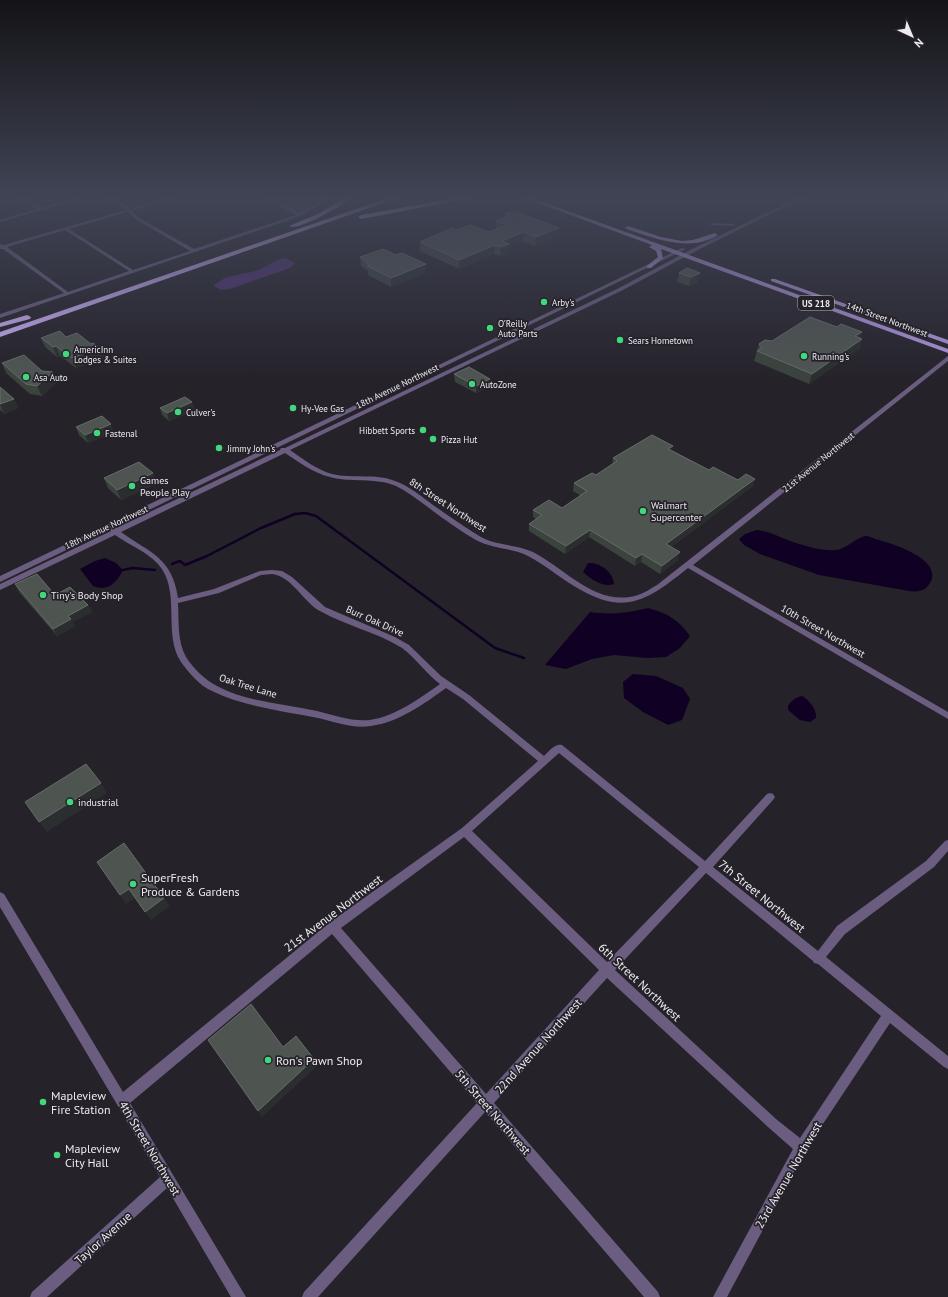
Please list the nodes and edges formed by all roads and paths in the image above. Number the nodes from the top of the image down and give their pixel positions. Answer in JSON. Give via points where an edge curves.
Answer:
{"nodes":[{"id":1,"x":17,"y":259,"type":"edge"},
{"id":2,"x":112,"y":259,"type":"edge"},
{"id":3,"x":172,"y":259,"type":"edge"},
{"id":4,"x":202,"y":259,"type":"edge"},
{"id":5,"x":222,"y":259,"type":"edge"},
{"id":6,"x":659,"y":259,"type":"edge"},
{"id":7,"x":666,"y":259,"type":"edge"},
{"id":8,"x":674,"y":259,"type":"edge"},
{"id":9,"x":702,"y":259,"type":"edge"},
{"id":10,"x":713,"y":259,"type":"edge"},
{"id":11,"x":649,"y":267,"type":"junction"},
{"id":12,"x":133,"y":272,"type":"junction"},
{"id":13,"x":68,"y":294,"type":"junction"},
{"id":14,"x":0,"y":316,"type":"edge"},
{"id":15,"x":0,"y":326,"type":"edge"},
{"id":16,"x":0,"y":335,"type":"edge"},
{"id":17,"x":948,"y":342,"type":"edge"},
{"id":18,"x":948,"y":351,"type":"edge"},
{"id":19,"x":948,"y":358,"type":"edge"},
{"id":20,"x":278,"y":445,"type":"junction"},
{"id":21,"x":286,"y":451,"type":"junction"},
{"id":22,"x":110,"y":526,"type":"junction"},
{"id":23,"x":117,"y":532,"type":"junction"},
{"id":24,"x":688,"y":565,"type":"junction"},
{"id":25,"x":25,"y":571,"type":"junction"},
{"id":26,"x":0,"y":580,"type":"edge"},
{"id":27,"x":0,"y":587,"type":"edge"},
{"id":28,"x":176,"y":601,"type":"junction"},
{"id":29,"x":446,"y":684,"type":"junction"},
{"id":30,"x":948,"y":716,"type":"edge"},
{"id":31,"x":559,"y":748,"type":"joint"},
{"id":32,"x":544,"y":761,"type":"junction"},
{"id":33,"x":770,"y":797,"type":"dead end"},
{"id":34,"x":465,"y":831,"type":"junction"},
{"id":35,"x":948,"y":844,"type":"edge"},
{"id":36,"x":706,"y":867,"type":"junction"},
{"id":37,"x":0,"y":897,"type":"edge"},
{"id":38,"x":333,"y":927,"type":"junction"},
{"id":39,"x":818,"y":959,"type":"junction"},
{"id":40,"x":607,"y":970,"type":"junction"},
{"id":41,"x":888,"y":1016,"type":"junction"},
{"id":42,"x":948,"y":1064,"type":"edge"},
{"id":43,"x":122,"y":1101,"type":"junction"},
{"id":44,"x":486,"y":1103,"type":"junction"},
{"id":45,"x":801,"y":1147,"type":"junction"},
{"id":46,"x":168,"y":1179,"type":"junction"},
{"id":47,"x":37,"y":1297,"type":"edge"},
{"id":48,"x":239,"y":1297,"type":"edge"},
{"id":49,"x":309,"y":1297,"type":"edge"},
{"id":50,"x":653,"y":1297,"type":"edge"},
{"id":51,"x":720,"y":1297,"type":"edge"}],
"edges":[{"from":1,"to":13,"type":"street"},
{"from":2,"to":12,"type":"street"},
{"from":3,"to":12,"type":"street"},
{"from":4,"to":15,"type":"highway"},
{"from":5,"to":16,"type":"highway"},
{"from":6,"to":11,"type":"main road"},
{"from":7,"to":11,"type":"street","name":"18th Avenue Northwest"},
{"from":8,"to":21,"type":"street","name":"18th Avenue Northwest","via":[[621,289]]},
{"from":9,"to":18,"type":"main road","name":"14th Street Northwest","number":"US 218"},
{"from":10,"to":17,"type":"main road","name":"14th Street Northwest","number":"US 218"},
{"from":11,"to":20,"type":"street","name":"18th Avenue Northwest"},
{"from":12,"to":13,"type":"street"},
{"from":13,"to":14,"type":"street"},
{"from":19,"to":24,"type":"street","name":"21st Avenue Northwest"},
{"from":20,"to":21,"type":"street","name":"8th Street Northwest"},
{"from":20,"to":22,"type":"street","name":"18th Avenue Northwest"},
{"from":21,"to":23,"type":"street","name":"18th Avenue Northwest"},
{"from":21,"to":24,"type":"street","name":"8th Street Northwest","via":[[309,467],[332,476],[378,479],[405,488],[481,540],[530,555],[587,592],[602,598],[625,600],[643,596],[660,587]]},
{"from":22,"to":23,"type":"street","name":"Oak Tree Lane"},
{"from":22,"to":25,"type":"street","name":"18th Avenue Northwest"},
{"from":23,"to":25,"type":"street","name":"18th Avenue Northwest"},
{"from":23,"to":28,"type":"street","name":"Oak Tree Lane","via":[[162,563],[169,575]]},
{"from":24,"to":30,"type":"street","name":"10th Street Northwest"},
{"from":25,"to":26,"type":"street","name":"18th Avenue Northwest"},
{"from":25,"to":27,"type":"street","name":"18th Avenue Northwest"},
{"from":28,"to":29,"type":"street","name":"Burr Oak Drive","via":[[216,591],[260,572],[279,573],[289,578],[322,609],[406,647]]},
{"from":28,"to":29,"type":"street","name":"Oak Tree Lane","via":[[178,647],[184,659],[208,684],[231,694],[264,704],[366,723],[391,717],[424,700]]},
{"from":29,"to":32,"type":"street","name":"Burr Oak Drive","via":[[466,697]]},
{"from":31,"to":32,"type":"street","name":"21st Avenue Northwest"},
{"from":31,"to":36,"type":"street","name":"7th Street Northwest"},
{"from":32,"to":34,"type":"street","name":"21st Avenue Northwest"},
{"from":33,"to":36,"type":"street","name":"22nd Avenue Northwest"},
{"from":34,"to":38,"type":"street","name":"21st Avenue Northwest"},
{"from":34,"to":40,"type":"street","name":"6th Street Northwest"},
{"from":35,"to":39,"type":"street","via":[[930,864],[841,930]]},
{"from":36,"to":39,"type":"street","name":"7th Street Northwest"},
{"from":36,"to":40,"type":"street","name":"22nd Avenue Northwest"},
{"from":37,"to":43,"type":"street","name":"4th Street Northwest"},
{"from":38,"to":43,"type":"street","name":"21st Avenue Northwest"},
{"from":38,"to":44,"type":"street","name":"5th Street Northwest"},
{"from":39,"to":41,"type":"street","name":"7th Street Northwest"},
{"from":40,"to":44,"type":"street","name":"22nd Avenue Northwest"},
{"from":40,"to":45,"type":"street","name":"6th Street Northwest"},
{"from":41,"to":42,"type":"street","name":"7th Street Northwest"},
{"from":41,"to":45,"type":"street","name":"23rd Avenue Northwest"},
{"from":43,"to":46,"type":"street","name":"4th Street Northwest"},
{"from":44,"to":49,"type":"street","name":"22nd Avenue Northwest"},
{"from":44,"to":50,"type":"street","name":"5th Street Northwest"},
{"from":45,"to":51,"type":"street","name":"23rd Avenue Northwest"},
{"from":46,"to":47,"type":"street","name":"Taylor Avenue"},
{"from":46,"to":48,"type":"street","name":"4th Street Northwest"}]}
